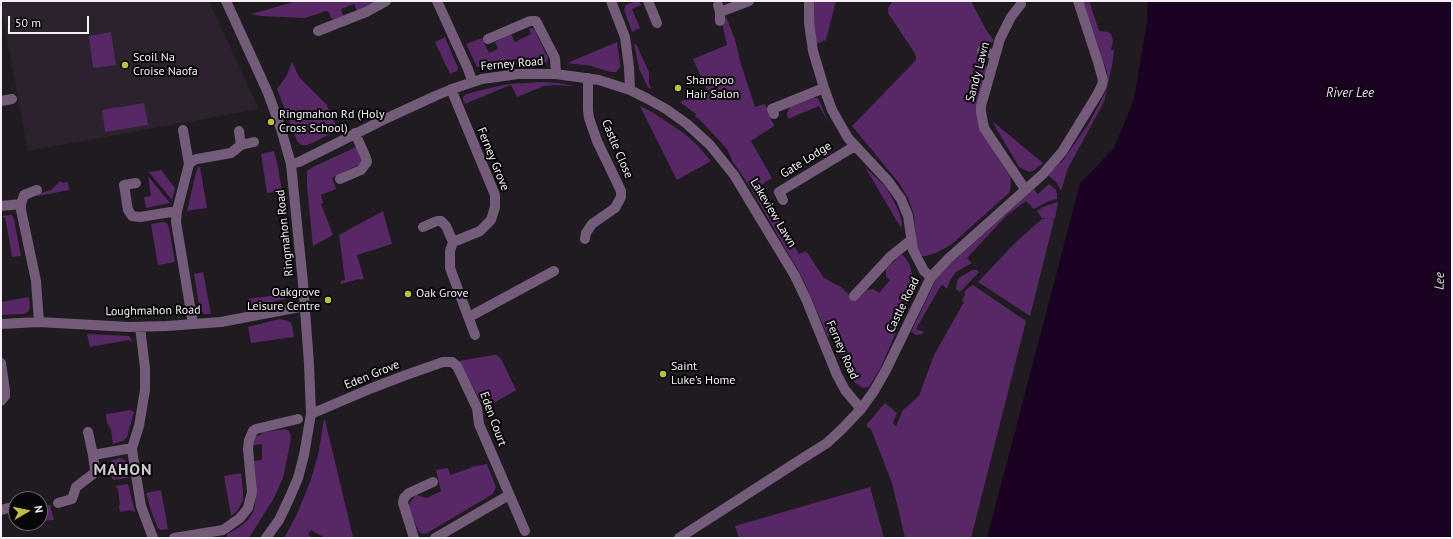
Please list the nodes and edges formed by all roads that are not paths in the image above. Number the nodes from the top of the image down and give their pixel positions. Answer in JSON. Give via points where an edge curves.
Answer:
{"nodes":[{"id":1,"x":226,"y":1,"type":"edge"},
{"id":2,"x":386,"y":1,"type":"edge"},
{"id":3,"x":437,"y":1,"type":"edge"},
{"id":4,"x":648,"y":1,"type":"edge"},
{"id":5,"x":749,"y":1,"type":"edge"},
{"id":6,"x":809,"y":1,"type":"edge"},
{"id":7,"x":1078,"y":1,"type":"edge"},
{"id":8,"x":614,"y":2,"type":"edge"},
{"id":9,"x":1021,"y":4,"type":"dead end"},
{"id":10,"x":719,"y":13,"type":"dead end"},
{"id":11,"x":657,"y":23,"type":"dead end"},
{"id":12,"x":318,"y":31,"type":"dead end"},
{"id":13,"x":488,"y":40,"type":"dead end"},
{"id":14,"x":982,"y":51,"type":"dead end"},
{"id":15,"x":995,"y":56,"type":"junction"},
{"id":16,"x":556,"y":74,"type":"junction"},
{"id":17,"x":588,"y":78,"type":"junction"},
{"id":18,"x":472,"y":81,"type":"junction"},
{"id":19,"x":824,"y":88,"type":"junction"},
{"id":20,"x":451,"y":89,"type":"junction"},
{"id":21,"x":630,"y":90,"type":"junction"},
{"id":22,"x":12,"y":99,"type":"dead end"},
{"id":23,"x":1,"y":101,"type":"edge"},
{"id":24,"x":774,"y":114,"type":"dead end"},
{"id":25,"x":183,"y":130,"type":"dead end"},
{"id":26,"x":239,"y":131,"type":"dead end"},
{"id":27,"x":355,"y":134,"type":"junction"},
{"id":28,"x":254,"y":142,"type":"dead end"},
{"id":29,"x":241,"y":144,"type":"junction"},
{"id":30,"x":710,"y":145,"type":"joint"},
{"id":31,"x":855,"y":146,"type":"junction"},
{"id":32,"x":189,"y":164,"type":"junction"},
{"id":33,"x":291,"y":164,"type":"junction"},
{"id":34,"x":340,"y":179,"type":"dead end"},
{"id":35,"x":136,"y":183,"type":"dead end"},
{"id":36,"x":1025,"y":189,"type":"junction"},
{"id":37,"x":37,"y":190,"type":"dead end"},
{"id":38,"x":783,"y":200,"type":"dead end"},
{"id":39,"x":21,"y":204,"type":"junction"},
{"id":40,"x":1,"y":206,"type":"edge"},
{"id":41,"x":178,"y":211,"type":"junction"},
{"id":42,"x":423,"y":227,"type":"dead end"},
{"id":43,"x":585,"y":239,"type":"dead end"},
{"id":44,"x":910,"y":241,"type":"junction"},
{"id":45,"x":453,"y":242,"type":"junction"},
{"id":46,"x":554,"y":271,"type":"dead end"},
{"id":47,"x":931,"y":277,"type":"junction"},
{"id":48,"x":854,"y":296,"type":"dead end"},
{"id":49,"x":806,"y":299,"type":"joint"},
{"id":50,"x":305,"y":306,"type":"junction"},
{"id":51,"x":469,"y":317,"type":"junction"},
{"id":52,"x":39,"y":322,"type":"junction"},
{"id":53,"x":1,"y":324,"type":"edge"},
{"id":54,"x":193,"y":324,"type":"junction"},
{"id":55,"x":140,"y":327,"type":"junction"},
{"id":56,"x":475,"y":335,"type":"dead end"},
{"id":57,"x":443,"y":362,"type":"joint"},
{"id":58,"x":1,"y":363,"type":"edge"},
{"id":59,"x":1,"y":401,"type":"edge"},
{"id":60,"x":861,"y":409,"type":"junction"},
{"id":61,"x":311,"y":414,"type":"junction"},
{"id":62,"x":298,"y":419,"type":"dead end"},
{"id":63,"x":88,"y":432,"type":"dead end"},
{"id":64,"x":132,"y":448,"type":"junction"},
{"id":65,"x":93,"y":455,"type":"junction"},
{"id":66,"x":433,"y":482,"type":"dead end"},
{"id":67,"x":509,"y":495,"type":"junction"},
{"id":68,"x":58,"y":503,"type":"dead end"},
{"id":69,"x":525,"y":531,"type":"dead end"},
{"id":70,"x":153,"y":538,"type":"edge"},
{"id":71,"x":174,"y":538,"type":"edge"},
{"id":72,"x":266,"y":538,"type":"edge"},
{"id":73,"x":414,"y":538,"type":"edge"},
{"id":74,"x":435,"y":538,"type":"edge"},
{"id":75,"x":679,"y":538,"type":"edge"}],
"edges":[{"from":1,"to":33,"type":"street","name":"Ringmahon Road","via":[[268,93]]},
{"from":2,"to":12,"type":"street"},
{"from":3,"to":18,"type":"street"},
{"from":4,"to":11,"type":"street"},
{"from":5,"to":10,"type":"street"},
{"from":6,"to":19,"type":"street","via":[[810,38]]},
{"from":7,"to":36,"type":"street","name":"Castle Road","via":[[1100,68],[1102,86],[1062,152]]},
{"from":8,"to":21,"type":"street","via":[[625,37]]},
{"from":9,"to":15,"type":"street","name":"Sandy Lawn","via":[[1004,30]]},
{"from":13,"to":16,"type":"street","via":[[530,21],[536,21],[555,58]]},
{"from":14,"to":15,"type":"street"},
{"from":15,"to":36,"type":"street","name":"Sandy Lawn","via":[[981,106],[982,122]]},
{"from":16,"to":17,"type":"street","name":"Ferney Road"},
{"from":16,"to":18,"type":"street","name":"Ferney Road","via":[[505,75]]},
{"from":17,"to":21,"type":"street","name":"Ferney Road"},
{"from":17,"to":43,"type":"street","name":"Castle Close","via":[[589,118],[622,197],[615,208],[592,224]]},
{"from":18,"to":20,"type":"street","name":"Ferney Road"},
{"from":19,"to":24,"type":"street","via":[[772,109]]},
{"from":19,"to":31,"type":"street","via":[[837,120]]},
{"from":20,"to":27,"type":"street","name":"Ferney Road"},
{"from":20,"to":45,"type":"street","name":"Ferney Grove","via":[[496,200],[494,213],[485,227]]},
{"from":21,"to":30,"type":"street","name":"Ferney Road","via":[[666,109]]},
{"from":22,"to":23,"type":"street"},
{"from":25,"to":32,"type":"street"},
{"from":26,"to":29,"type":"street"},
{"from":27,"to":33,"type":"street","name":"Ferney Road"},
{"from":27,"to":34,"type":"street","via":[[367,162],[361,170]]},
{"from":28,"to":29,"type":"street"},
{"from":29,"to":32,"type":"street","via":[[231,153],[197,159]]},
{"from":30,"to":49,"type":"street","name":"Lakeview Lawn","via":[[744,190]]},
{"from":31,"to":38,"type":"street","name":"Gate Lodge","via":[[779,192]]},
{"from":31,"to":44,"type":"street","via":[[902,199],[908,216]]},
{"from":32,"to":41,"type":"street"},
{"from":33,"to":50,"type":"street","name":"Ringmahon Road"},
{"from":35,"to":41,"type":"street","via":[[124,185],[128,210],[132,216]]},
{"from":36,"to":47,"type":"street","name":"Castle Road"},
{"from":37,"to":39,"type":"street","via":[[24,196]]},
{"from":39,"to":40,"type":"street"},
{"from":39,"to":52,"type":"street","via":[[36,282]]},
{"from":41,"to":54,"type":"street","via":[[176,222]]},
{"from":42,"to":45,"type":"street","via":[[441,221]]},
{"from":44,"to":47,"type":"street","via":[[918,261]]},
{"from":44,"to":48,"type":"street","via":[[890,257]]},
{"from":45,"to":51,"type":"street","via":[[450,268]]},
{"from":46,"to":51,"type":"street"},
{"from":47,"to":60,"type":"street","name":"Castle Road","via":[[886,370]]},
{"from":49,"to":60,"type":"street","name":"Ferney Road","via":[[837,375]]},
{"from":50,"to":54,"type":"street","name":"Loughmahon Road","via":[[221,322]]},
{"from":50,"to":61,"type":"street","name":"Ringmahon Road"},
{"from":51,"to":56,"type":"street"},
{"from":52,"to":53,"type":"street","name":"Loughmahon Road"},
{"from":52,"to":55,"type":"street","name":"Loughmahon Road"},
{"from":54,"to":55,"type":"street","name":"Loughmahon Road"},
{"from":55,"to":64,"type":"street","via":[[145,390],[139,426]]},
{"from":57,"to":61,"type":"street","name":"Eden Grove"},
{"from":57,"to":67,"type":"street","name":"Eden Court","via":[[452,362],[457,366],[477,408],[479,424]]},
{"from":58,"to":59,"type":"street","via":[[6,391]]},
{"from":60,"to":75,"type":"street","name":"Castle Road","via":[[827,442]]},
{"from":61,"to":72,"type":"street","name":"Ringmahon Road","via":[[298,478],[290,499]]},
{"from":62,"to":71,"type":"street","via":[[253,431],[248,440],[252,492],[248,508],[240,518],[223,530]]},
{"from":63,"to":65,"type":"street"},
{"from":64,"to":65,"type":"street"},
{"from":64,"to":70,"type":"street","via":[[141,506]]},
{"from":65,"to":68,"type":"street","via":[[93,474],[76,487],[72,499]]},
{"from":66,"to":73,"type":"street","via":[[404,498],[403,503]]},
{"from":67,"to":69,"type":"street","name":"Eden Court"},
{"from":67,"to":74,"type":"street"}]}
